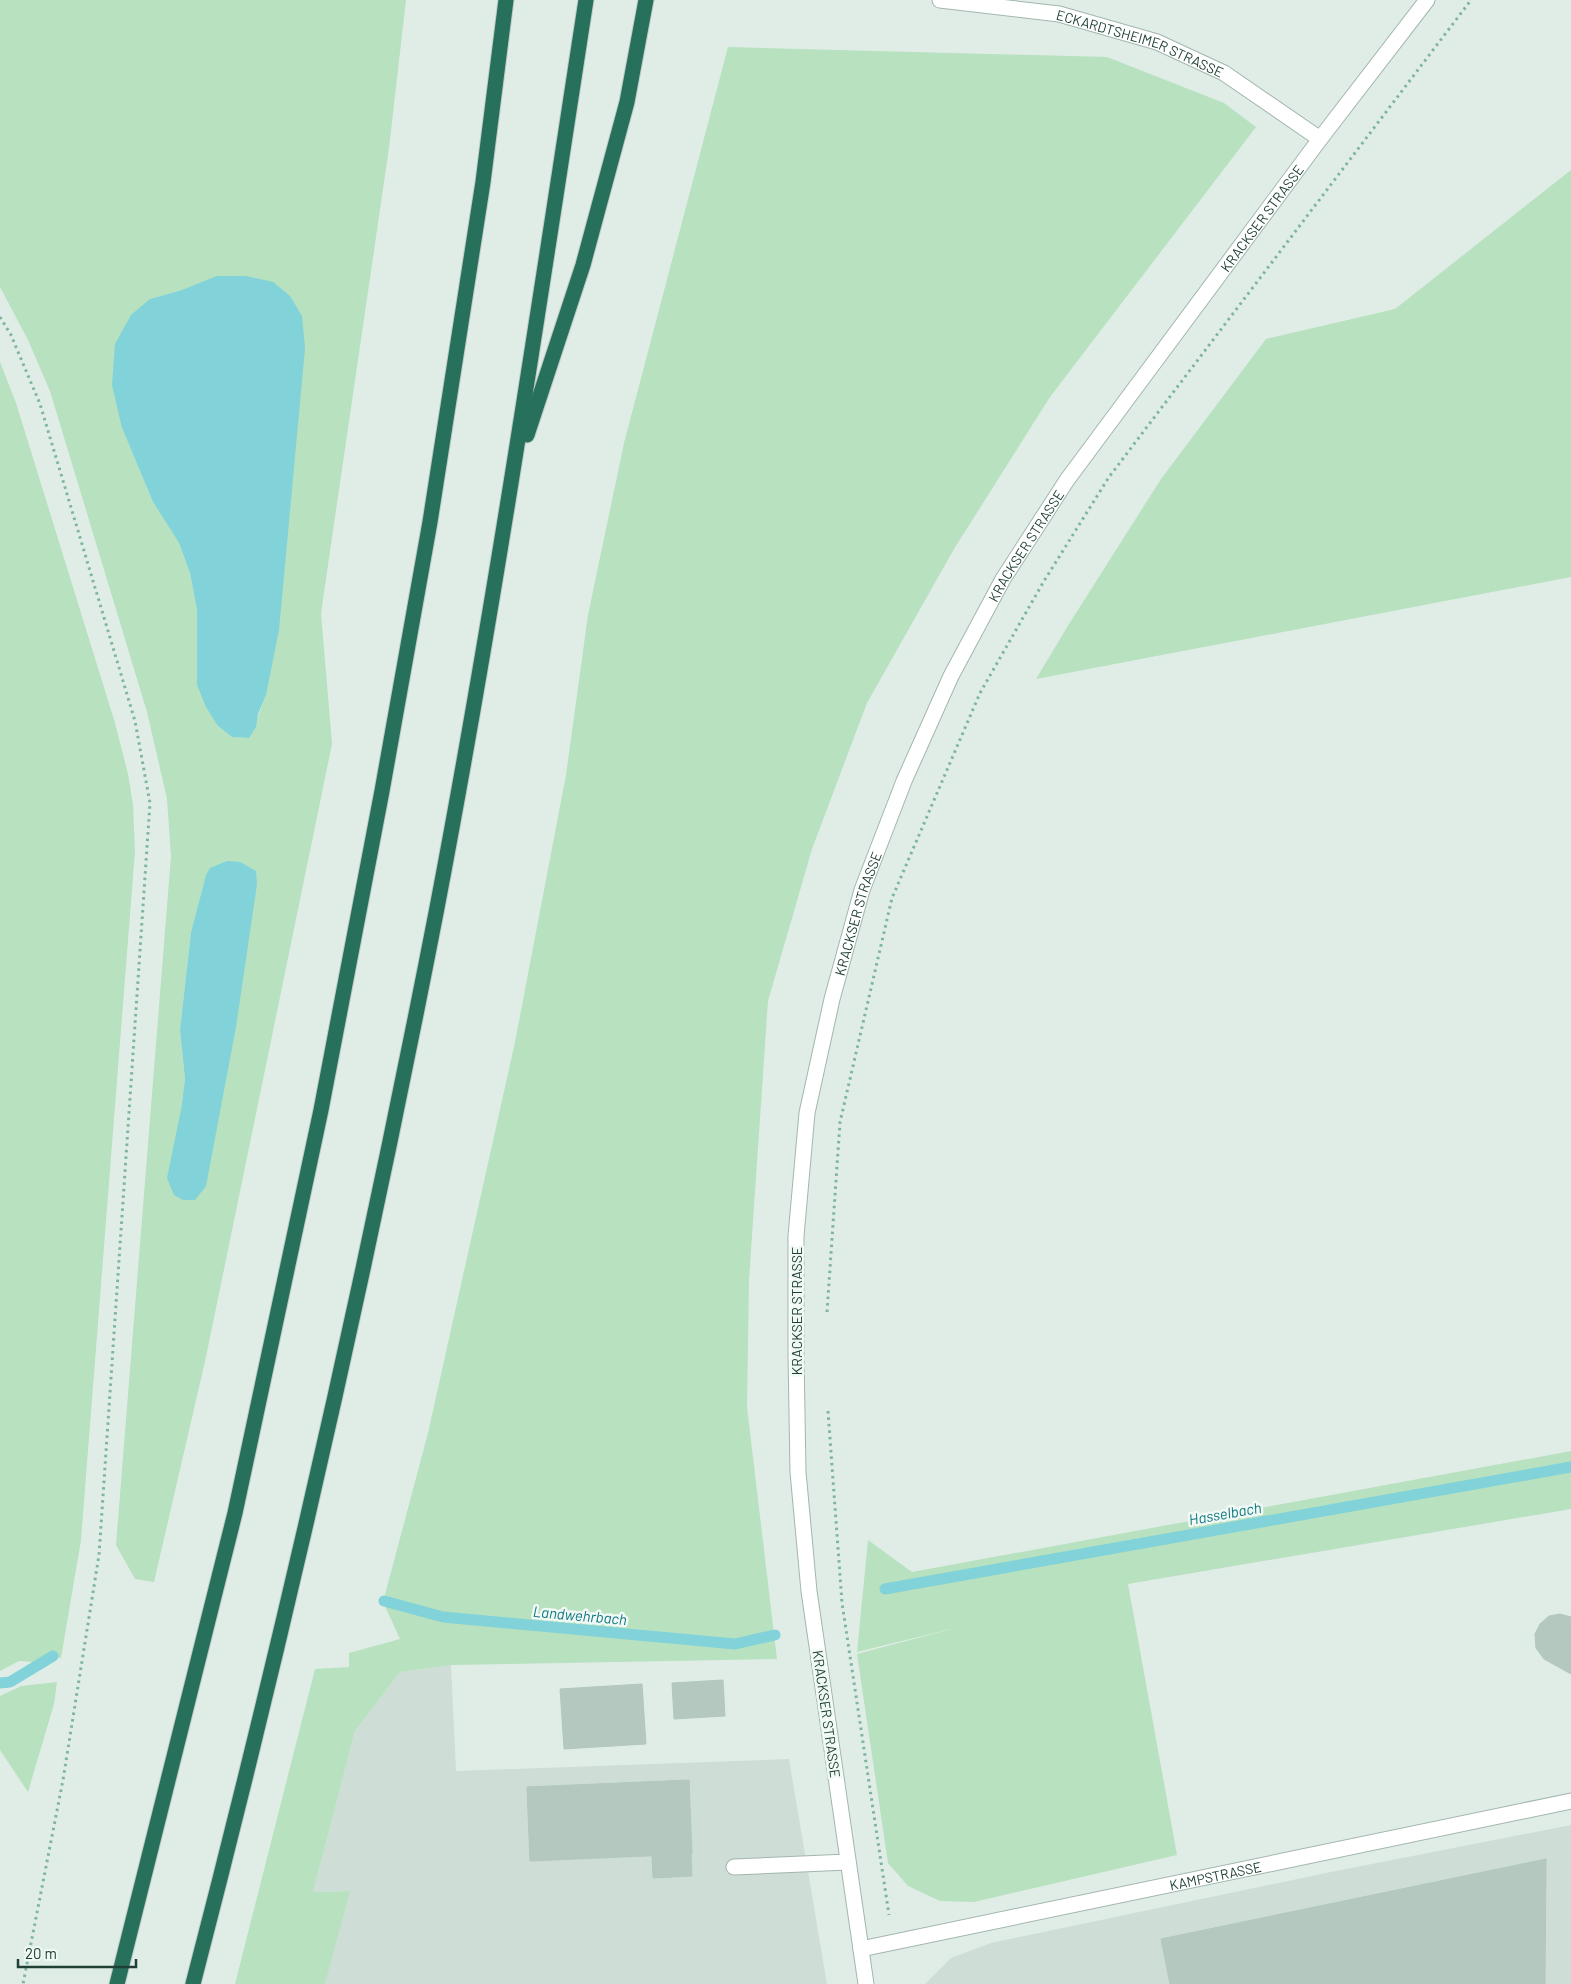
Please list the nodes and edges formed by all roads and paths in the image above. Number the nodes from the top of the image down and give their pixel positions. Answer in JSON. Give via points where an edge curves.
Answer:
{"nodes":[{"id":1,"x":506,"y":0,"type":"edge"},
{"id":2,"x":586,"y":0,"type":"edge"},
{"id":3,"x":646,"y":0,"type":"edge"},
{"id":4,"x":940,"y":0,"type":"edge"},
{"id":5,"x":1427,"y":0,"type":"edge"},
{"id":6,"x":1472,"y":0,"type":"edge"},
{"id":7,"x":1320,"y":139,"type":"junction"},
{"id":8,"x":0,"y":317,"type":"edge"},
{"id":9,"x":513,"y":477,"type":"junction"},
{"id":10,"x":826,"y":1317,"type":"dead end"},
{"id":11,"x":827,"y":1405,"type":"dead end"},
{"id":12,"x":1571,"y":1801,"type":"edge"},
{"id":13,"x":848,"y":1862,"type":"junction"},
{"id":14,"x":734,"y":1867,"type":"dead end"},
{"id":15,"x":893,"y":1943,"type":"junction"},
{"id":16,"x":861,"y":1949,"type":"junction"},
{"id":17,"x":23,"y":1984,"type":"edge"},
{"id":18,"x":118,"y":1984,"type":"edge"},
{"id":19,"x":193,"y":1984,"type":"edge"},
{"id":20,"x":866,"y":1984,"type":"edge"}],
"edges":[{"from":1,"to":18,"type":"highway","via":[[481,192],[432,512],[337,1025],[235,1513]]},
{"from":2,"to":9,"type":"highway"},
{"from":3,"to":9,"type":"highway","via":[[627,102],[583,265]]},
{"from":4,"to":7,"type":"street","name":"ECKARDTSHEIMER STRASSE","via":[[1059,14],[1157,42],[1224,73]]},
{"from":5,"to":7,"type":"street","name":"KRACKSER STRASSE"},
{"from":6,"to":10,"type":"path","via":[[1109,477],[980,693],[892,898],[840,1122]]},
{"from":7,"to":13,"type":"street","name":"KRACKSER STRASSE","via":[[1067,480],[1003,579],[951,676],[904,782],[862,890],[832,998],[807,1113],[796,1236],[797,1452],[809,1591]]},
{"from":8,"to":17,"type":"path","via":[[42,413],[135,721],[150,802],[99,1555],[63,1780]]},
{"from":9,"to":19,"type":"highway","via":[[436,914],[350,1329],[270,1680]]},
{"from":11,"to":15,"type":"path","via":[[842,1603]]},
{"from":12,"to":15,"type":"street","name":"KAMPSTRASSE"},
{"from":13,"to":14,"type":"street"},
{"from":13,"to":16,"type":"street","name":"KRACKSER STRASSE"},
{"from":15,"to":16,"type":"street","name":"KAMPSTRASSE"},
{"from":16,"to":20,"type":"street","name":"KRACKSER STRASSE"}]}
